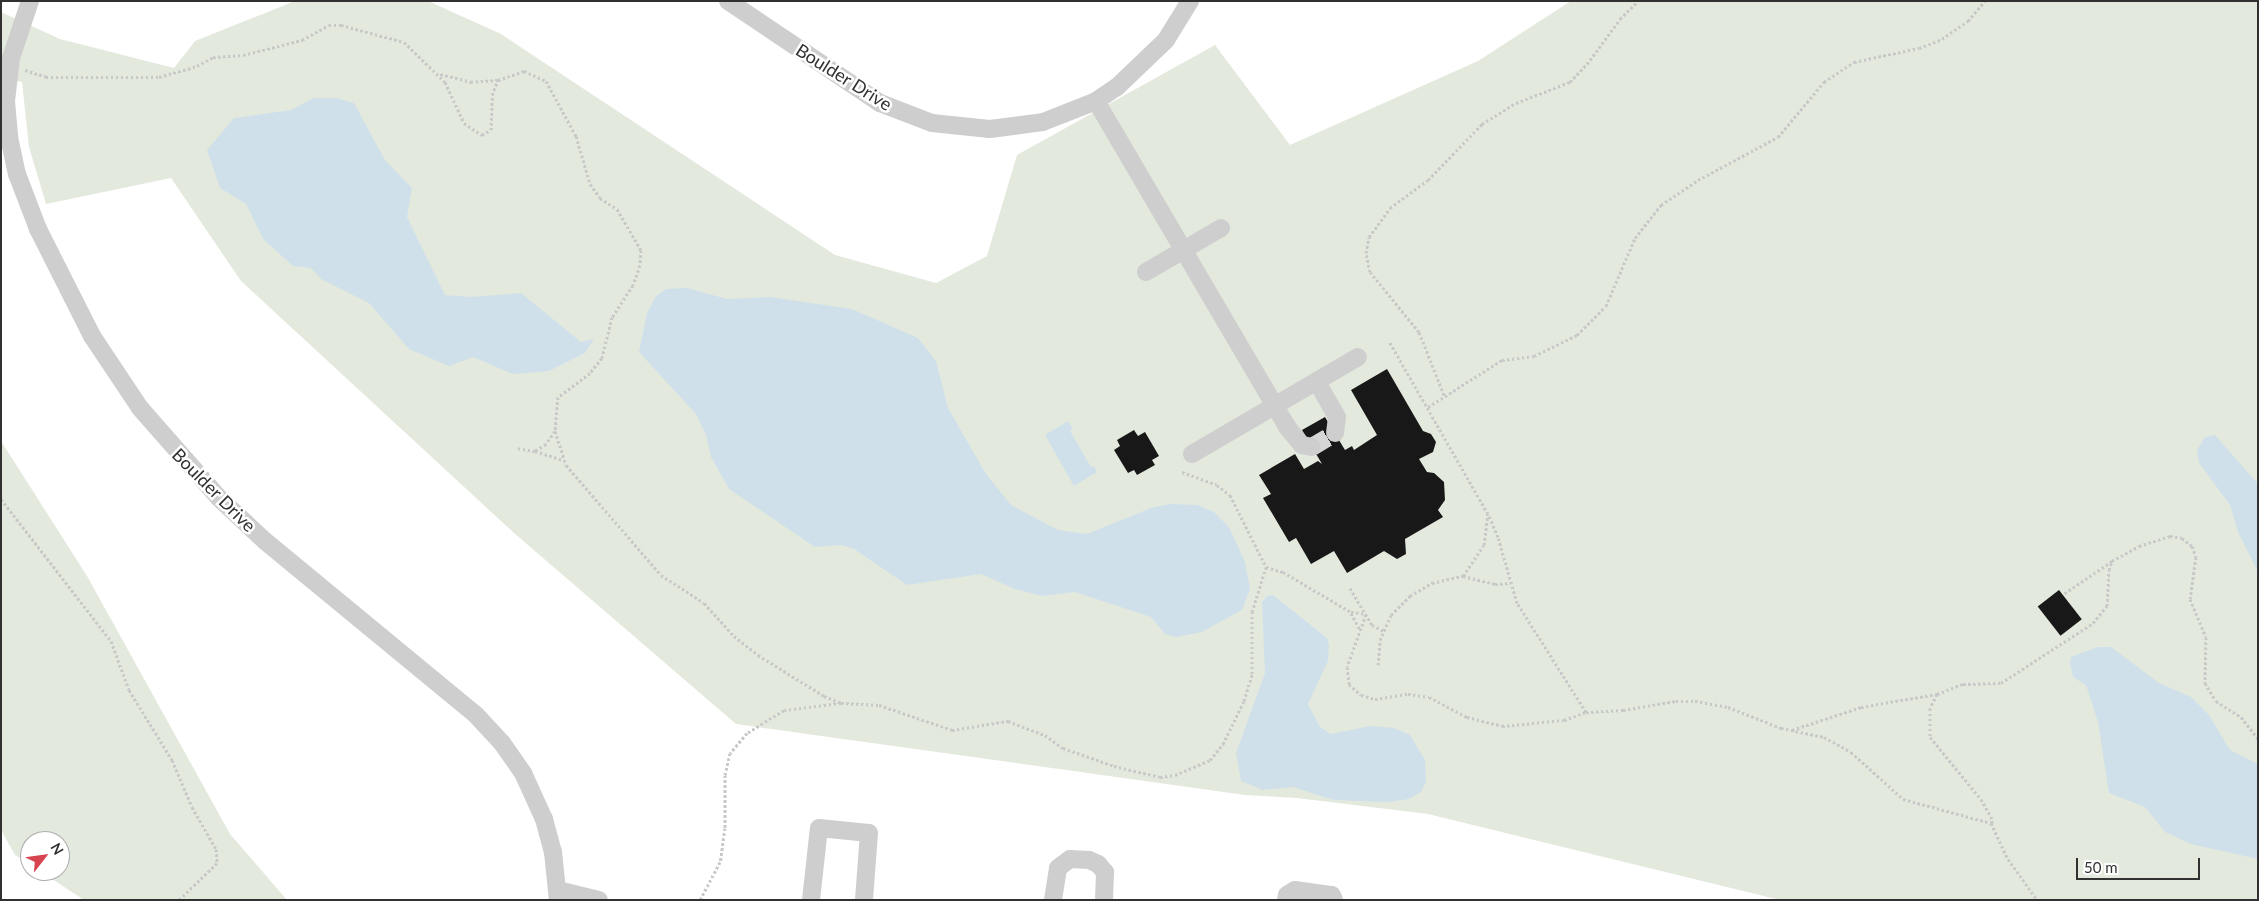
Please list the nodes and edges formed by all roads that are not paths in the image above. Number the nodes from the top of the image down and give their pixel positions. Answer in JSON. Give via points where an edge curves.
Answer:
{"nodes":[{"id":1,"x":30,"y":1,"type":"edge"},
{"id":2,"x":1190,"y":1,"type":"edge"},
{"id":3,"x":732,"y":2,"type":"edge"},
{"id":4,"x":1096,"y":101,"type":"junction"},
{"id":5,"x":1221,"y":228,"type":"dead end"},
{"id":6,"x":1184,"y":250,"type":"junction"},
{"id":7,"x":1146,"y":272,"type":"dead end"},
{"id":8,"x":1358,"y":357,"type":"dead end"},
{"id":9,"x":1317,"y":382,"type":"junction"},
{"id":10,"x":1275,"y":406,"type":"junction"},
{"id":11,"x":1335,"y":433,"type":"dead end"},
{"id":12,"x":1312,"y":447,"type":"dead end"},
{"id":13,"x":1192,"y":454,"type":"dead end"},
{"id":14,"x":558,"y":895,"type":"edge"},
{"id":15,"x":599,"y":900,"type":"edge"},
{"id":16,"x":811,"y":900,"type":"edge"},
{"id":17,"x":864,"y":900,"type":"edge"},
{"id":18,"x":1053,"y":900,"type":"edge"},
{"id":19,"x":1104,"y":900,"type":"edge"},
{"id":20,"x":1286,"y":900,"type":"edge"},
{"id":21,"x":1334,"y":900,"type":"edge"}],
"edges":[{"from":1,"to":14,"type":"street","name":"Boulder Drive","via":[[11,58],[6,101],[9,137],[18,174],[38,229],[92,336],[145,414],[219,498],[265,541],[471,710],[502,743],[523,773],[544,819]]},
{"from":2,"to":4,"type":"street","name":"Boulder Drive","via":[[1166,40],[1117,87]]},
{"from":3,"to":4,"type":"street","name":"Boulder Drive","via":[[869,97],[905,115],[932,123],[959,128],[1009,128],[1059,118]]},
{"from":4,"to":6,"type":"street"},
{"from":5,"to":6,"type":"street"},
{"from":6,"to":7,"type":"street"},
{"from":6,"to":10,"type":"street"},
{"from":8,"to":9,"type":"street"},
{"from":9,"to":10,"type":"street"},
{"from":9,"to":11,"type":"street","via":[[1337,417]]},
{"from":10,"to":12,"type":"street","via":[[1296,440]]},
{"from":10,"to":13,"type":"street"},
{"from":14,"to":15,"type":"street"},
{"from":16,"to":17,"type":"street","via":[[819,828],[868,833]]},
{"from":18,"to":19,"type":"street","via":[[1058,868],[1070,859],[1098,864],[1105,872]]},
{"from":20,"to":21,"type":"street","via":[[1287,895],[1295,890],[1332,895]]}]}
